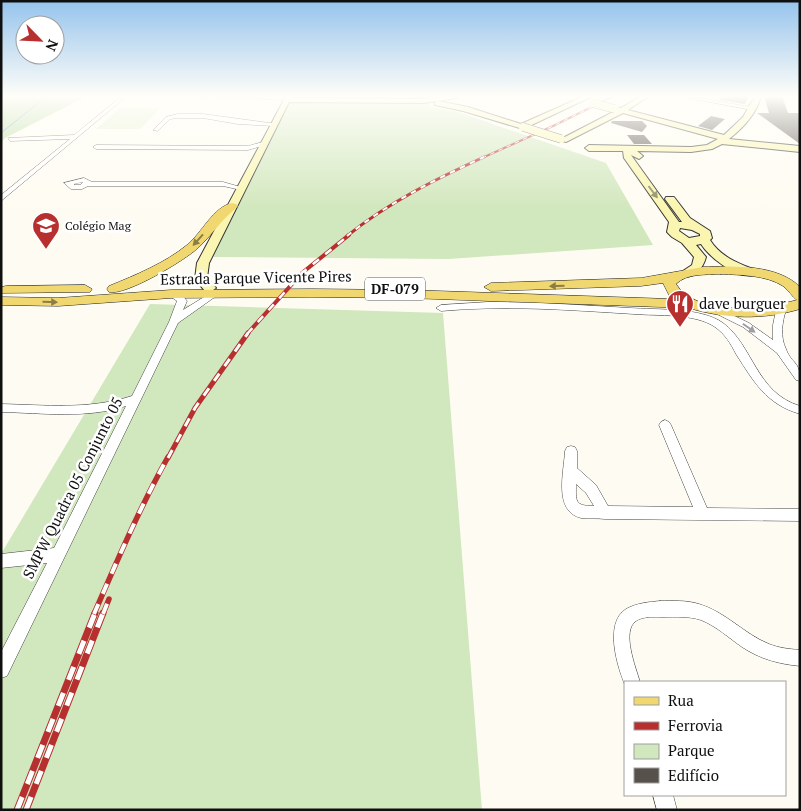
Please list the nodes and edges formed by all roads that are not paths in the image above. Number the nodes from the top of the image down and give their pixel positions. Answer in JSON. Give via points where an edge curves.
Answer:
{"nodes":[{"id":1,"x":80,"y":134,"type":"edge"},
{"id":2,"x":268,"y":134,"type":"edge"},
{"id":3,"x":545,"y":134,"type":"edge"},
{"id":4,"x":572,"y":134,"type":"edge"},
{"id":5,"x":705,"y":134,"type":"edge"},
{"id":6,"x":729,"y":134,"type":"edge"},
{"id":7,"x":75,"y":138,"type":"junction"},
{"id":8,"x":10,"y":139,"type":"dead end"},
{"id":9,"x":562,"y":139,"type":"junction"},
{"id":10,"x":724,"y":139,"type":"junction"},
{"id":11,"x":582,"y":146,"type":"junction"},
{"id":12,"x":96,"y":147,"type":"dead end"},
{"id":13,"x":261,"y":148,"type":"junction"},
{"id":14,"x":661,"y":149,"type":"junction"},
{"id":15,"x":800,"y":149,"type":"edge"},
{"id":16,"x":628,"y":158,"type":"junction"},
{"id":17,"x":641,"y":158,"type":"junction"},
{"id":18,"x":246,"y":177,"type":"junction"},
{"id":19,"x":69,"y":184,"type":"dead end"},
{"id":20,"x":223,"y":184,"type":"junction"},
{"id":21,"x":241,"y":188,"type":"junction"},
{"id":22,"x":1,"y":199,"type":"edge"},
{"id":23,"x":232,"y":206,"type":"junction"},
{"id":24,"x":695,"y":227,"type":"junction"},
{"id":25,"x":674,"y":228,"type":"junction"},
{"id":26,"x":685,"y":240,"type":"junction"},
{"id":27,"x":704,"y":240,"type":"junction"},
{"id":28,"x":749,"y":272,"type":"junction"},
{"id":29,"x":681,"y":275,"type":"junction"},
{"id":30,"x":776,"y":278,"type":"junction"},
{"id":31,"x":800,"y":282,"type":"edge"},
{"id":32,"x":580,"y":285,"type":"junction"},
{"id":33,"x":114,"y":289,"type":"junction"},
{"id":34,"x":1,"y":290,"type":"edge"},
{"id":35,"x":213,"y":291,"type":"junction"},
{"id":36,"x":171,"y":294,"type":"junction"},
{"id":37,"x":572,"y":300,"type":"junction"},
{"id":38,"x":1,"y":301,"type":"edge"},
{"id":39,"x":800,"y":302,"type":"edge"},
{"id":40,"x":691,"y":304,"type":"junction"},
{"id":41,"x":441,"y":308,"type":"dead end"},
{"id":42,"x":715,"y":310,"type":"junction"},
{"id":43,"x":781,"y":310,"type":"junction"},
{"id":44,"x":174,"y":322,"type":"junction"},
{"id":45,"x":781,"y":351,"type":"junction"},
{"id":46,"x":796,"y":366,"type":"edge"},
{"id":47,"x":800,"y":377,"type":"edge"},
{"id":48,"x":135,"y":399,"type":"junction"},
{"id":49,"x":1,"y":408,"type":"edge"},
{"id":50,"x":800,"y":410,"type":"edge"},
{"id":51,"x":665,"y":425,"type":"dead end"},
{"id":52,"x":571,"y":451,"type":"dead end"},
{"id":53,"x":571,"y":471,"type":"junction"},
{"id":54,"x":605,"y":513,"type":"junction"},
{"id":55,"x":703,"y":515,"type":"junction"},
{"id":56,"x":800,"y":516,"type":"edge"},
{"id":57,"x":57,"y":555,"type":"junction"},
{"id":58,"x":1,"y":561,"type":"edge"},
{"id":59,"x":800,"y":658,"type":"edge"},
{"id":60,"x":1,"y":670,"type":"edge"},
{"id":61,"x":632,"y":681,"type":"edge"},
{"id":62,"x":662,"y":796,"type":"edge"},
{"id":63,"x":667,"y":810,"type":"edge"}],
"edges":[{"from":1,"to":7,"type":"street"},
{"from":2,"to":13,"type":"street"},
{"from":3,"to":9,"type":"street","bridge":true},
{"from":4,"to":9,"type":"street"},
{"from":5,"to":10,"type":"street"},
{"from":6,"to":10,"type":"street"},
{"from":7,"to":8,"type":"street"},
{"from":7,"to":22,"type":"street"},
{"from":9,"to":11,"type":"street"},
{"from":10,"to":14,"type":"street","via":[[703,148]]},
{"from":10,"to":15,"type":"street"},
{"from":11,"to":14,"type":"street"},
{"from":11,"to":16,"type":"street"},
{"from":12,"to":13,"type":"street"},
{"from":13,"to":18,"type":"street"},
{"from":14,"to":17,"type":"street"},
{"from":16,"to":17,"type":"street"},
{"from":16,"to":25,"type":"street","one_way":true,"via":[[671,217]]},
{"from":17,"to":24,"type":"street","via":[[686,220]]},
{"from":18,"to":20,"type":"street"},
{"from":18,"to":21,"type":"street"},
{"from":19,"to":20,"type":"street","via":[[76,188],[88,184]]},
{"from":20,"to":21,"type":"street"},
{"from":21,"to":23,"type":"street"},
{"from":23,"to":33,"type":"main road","one_way":true,"via":[[218,215],[191,247],[166,264]]},
{"from":23,"to":35,"type":"street","via":[[201,268],[201,279]]},
{"from":24,"to":25,"type":"street","via":[[679,225]]},
{"from":24,"to":27,"type":"street","via":[[706,234]]},
{"from":25,"to":26,"type":"street","via":[[674,234]]},
{"from":26,"to":27,"type":"street"},
{"from":26,"to":29,"type":"street","via":[[700,257],[697,267]]},
{"from":27,"to":28,"type":"street","via":[[718,258]]},
{"from":28,"to":29,"type":"main road","number":"DF-079","via":[[715,270]]},
{"from":28,"to":30,"type":"main road","number":"DF-079"},
{"from":29,"to":32,"type":"main road","name":"Estrada Parque Vicente Pires","number":"DF-079","via":[[641,282]]},
{"from":29,"to":40,"type":"main road","number":"DF-079","via":[[669,284],[673,294]]},
{"from":30,"to":31,"type":"main road","number":"DF-079"},
{"from":30,"to":39,"type":"main road","number":"DF-079","via":[[791,286]]},
{"from":32,"to":35,"type":"main road","name":"Estrada Parque Vicente Pires","number":"DF-079","one_way":true},
{"from":32,"to":37,"type":"main road","via":[[646,287],[655,294],[653,298],[645,299]]},
{"from":33,"to":34,"type":"main road","name":"Estrada Parque Vicente Pires","number":"DF-079"},
{"from":33,"to":35,"type":"main road","name":"Estrada Parque Vicente Pires","number":"DF-079"},
{"from":35,"to":36,"type":"main road","name":"Estrada Parque Vicente Pires","number":"DF-079"},
{"from":35,"to":37,"type":"main road","name":"Estrada Parque Vicente Pires","number":"DF-079"},
{"from":35,"to":44,"type":"street","name":"SMPW Quadra 05 Conjunto 05"},
{"from":38,"to":36,"type":"main road","name":"Estrada Parque Vicente Pires","number":"DF-079","one_way":true,"via":[[58,302]]},
{"from":36,"to":44,"type":"street","name":"SMPW Quadra 05 Conjunto 05","via":[[182,301]]},
{"from":37,"to":40,"type":"main road","name":"Estrada Parque Vicente Pires","number":"DF-079"},
{"from":39,"to":43,"type":"main road","number":"DF-079"},
{"from":40,"to":42,"type":"main road","number":"DF-079"},
{"from":41,"to":50,"type":"street","via":[[493,306],[602,310],[692,316],[711,321],[728,333],[773,398],[786,407]]},
{"from":42,"to":43,"type":"main road","number":"DF-079","via":[[758,313]]},
{"from":42,"to":45,"type":"street","one_way":true,"via":[[746,325]]},
{"from":43,"to":45,"type":"street","via":[[776,337]]},
{"from":44,"to":48,"type":"street","name":"SMPW Quadra 05 Conjunto 05"},
{"from":45,"to":46,"type":"street"},
{"from":46,"to":47,"type":"street"},
{"from":48,"to":49,"type":"street","via":[[88,410]]},
{"from":48,"to":57,"type":"street","name":"SMPW Quadra 05 Conjunto 05"},
{"from":51,"to":55,"type":"street"},
{"from":52,"to":53,"type":"street"},
{"from":53,"to":54,"type":"street","via":[[591,489]]},
{"from":53,"to":54,"type":"street","via":[[568,491],[573,507],[582,512]]},
{"from":54,"to":55,"type":"street"},
{"from":55,"to":56,"type":"street"},
{"from":57,"to":58,"type":"street"},
{"from":57,"to":60,"type":"street","name":"SMPW Quadra 05 Conjunto 05"},
{"from":59,"to":61,"type":"street","via":[[771,655],[760,650],[703,613],[684,609],[646,609],[635,612],[622,626],[621,644]]},
{"from":62,"to":63,"type":"street"}]}
